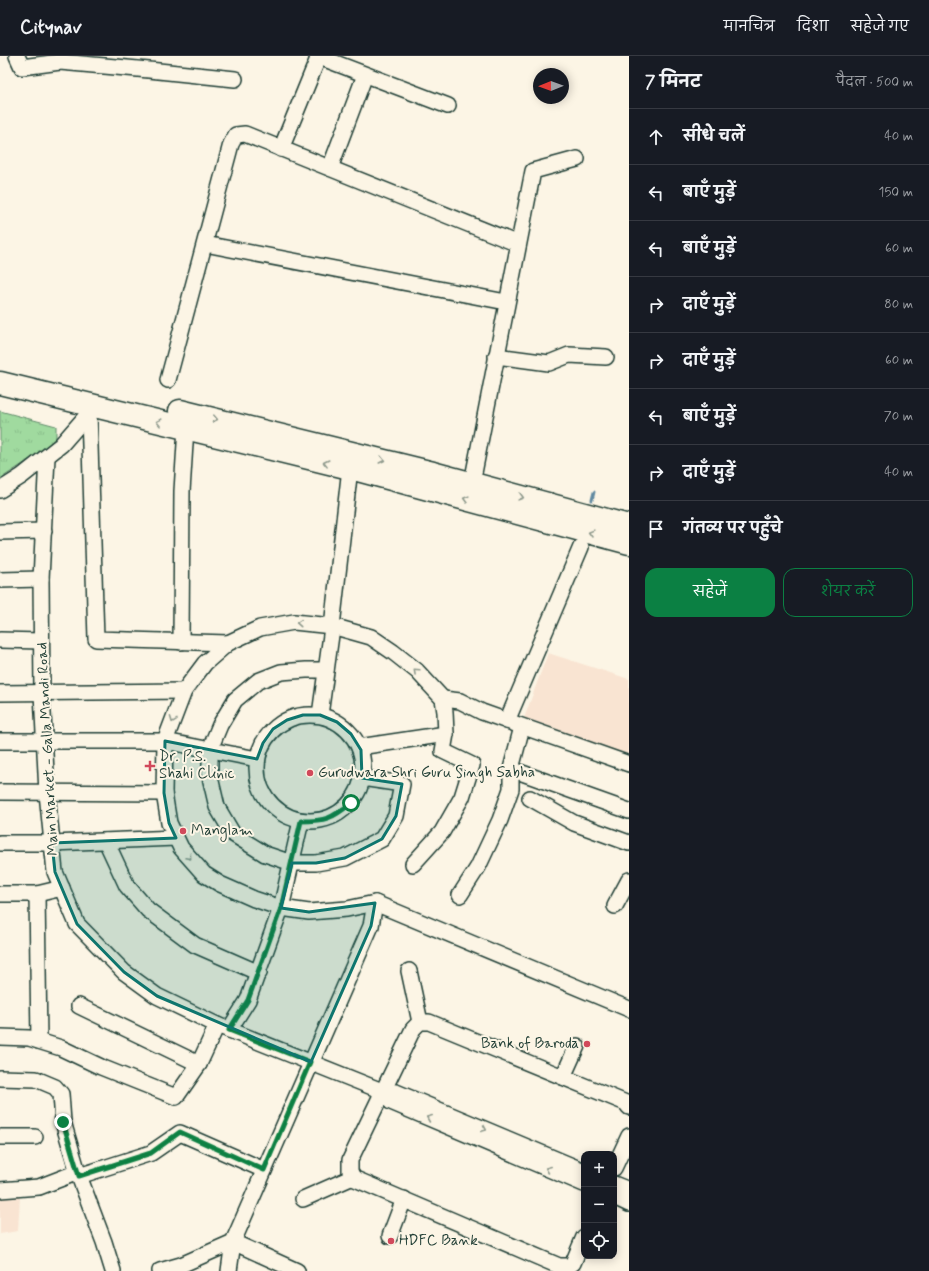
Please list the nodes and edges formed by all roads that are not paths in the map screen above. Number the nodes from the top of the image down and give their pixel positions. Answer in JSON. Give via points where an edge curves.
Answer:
{"nodes":[{"id":1,"x":17,"y":56,"type":"edge"},
{"id":2,"x":318,"y":56,"type":"edge"},
{"id":3,"x":365,"y":75,"type":"junction"},
{"id":4,"x":235,"y":79,"type":"dead end"},
{"id":5,"x":448,"y":106,"type":"dead end"},
{"id":6,"x":281,"y":149,"type":"junction"},
{"id":7,"x":577,"y":159,"type":"dead end"},
{"id":8,"x":330,"y":168,"type":"junction"},
{"id":9,"x":205,"y":244,"type":"junction"},
{"id":10,"x":518,"y":244,"type":"junction"},
{"id":11,"x":506,"y":302,"type":"junction"},
{"id":12,"x":496,"y":356,"type":"junction"},
{"id":13,"x":606,"y":356,"type":"dead end"},
{"id":14,"x":0,"y":367,"type":"edge"},
{"id":15,"x":168,"y":380,"type":"dead end"},
{"id":16,"x":0,"y":383,"type":"edge"},
{"id":17,"x":91,"y":403,"type":"junction"},
{"id":18,"x":186,"y":428,"type":"junction"},
{"id":19,"x":47,"y":457,"type":"junction"},
{"id":20,"x":352,"y":460,"type":"junction"},
{"id":21,"x":22,"y":476,"type":"junction"},
{"id":22,"x":431,"y":481,"type":"junction"},
{"id":23,"x":472,"y":483,"type":"junction"},
{"id":24,"x":45,"y":489,"type":"junction"},
{"id":25,"x":0,"y":490,"type":"edge"},
{"id":26,"x":629,"y":526,"type":"edge"},
{"id":27,"x":44,"y":531,"type":"junction"},
{"id":28,"x":0,"y":532,"type":"edge"},
{"id":29,"x":629,"y":542,"type":"edge"},
{"id":30,"x":581,"y":547,"type":"dead end"},
{"id":31,"x":41,"y":579,"type":"junction"},
{"id":32,"x":0,"y":580,"type":"edge"},
{"id":33,"x":332,"y":626,"type":"junction"},
{"id":34,"x":0,"y":640,"type":"edge"},
{"id":35,"x":41,"y":641,"type":"junction"},
{"id":36,"x":181,"y":642,"type":"junction"},
{"id":37,"x":228,"y":643,"type":"junction"},
{"id":38,"x":326,"y":670,"type":"junction"},
{"id":39,"x":184,"y":691,"type":"junction"},
{"id":40,"x":0,"y":693,"type":"edge"},
{"id":41,"x":42,"y":693,"type":"junction"},
{"id":42,"x":443,"y":699,"type":"junction"},
{"id":43,"x":320,"y":715,"type":"junction"},
{"id":44,"x":507,"y":721,"type":"junction"},
{"id":45,"x":522,"y":726,"type":"junction"},
{"id":46,"x":446,"y":734,"type":"junction"},
{"id":47,"x":0,"y":741,"type":"edge"},
{"id":48,"x":44,"y":741,"type":"junction"},
{"id":49,"x":165,"y":741,"type":"junction"},
{"id":50,"x":359,"y":747,"type":"junction"},
{"id":51,"x":210,"y":749,"type":"junction"},
{"id":52,"x":257,"y":758,"type":"junction"},
{"id":53,"x":629,"y":764,"type":"edge"},
{"id":54,"x":511,"y":769,"type":"junction"},
{"id":55,"x":362,"y":778,"type":"junction"},
{"id":56,"x":0,"y":792,"type":"edge"},
{"id":57,"x":47,"y":793,"type":"junction"},
{"id":58,"x":164,"y":793,"type":"junction"},
{"id":59,"x":530,"y":798,"type":"dead end"},
{"id":60,"x":629,"y":811,"type":"edge"},
{"id":61,"x":301,"y":821,"type":"junction"},
{"id":62,"x":176,"y":838,"type":"junction"},
{"id":63,"x":106,"y":841,"type":"junction"},
{"id":64,"x":0,"y":843,"type":"edge"},
{"id":65,"x":52,"y":843,"type":"junction"},
{"id":66,"x":629,"y":843,"type":"edge"},
{"id":67,"x":292,"y":863,"type":"junction"},
{"id":68,"x":413,"y":864,"type":"dead end"},
{"id":69,"x":629,"y":880,"type":"edge"},
{"id":70,"x":62,"y":888,"type":"junction"},
{"id":71,"x":0,"y":894,"type":"edge"},
{"id":72,"x":37,"y":894,"type":"junction"},
{"id":73,"x":460,"y":895,"type":"dead end"},
{"id":74,"x":375,"y":903,"type":"junction"},
{"id":75,"x":615,"y":906,"type":"dead end"},
{"id":76,"x":281,"y":908,"type":"junction"},
{"id":77,"x":409,"y":971,"type":"dead end"},
{"id":78,"x":259,"y":973,"type":"junction"},
{"id":79,"x":79,"y":1006,"type":"dead end"},
{"id":80,"x":629,"y":1009,"type":"edge"},
{"id":81,"x":420,"y":1022,"type":"junction"},
{"id":82,"x":223,"y":1027,"type":"junction"},
{"id":83,"x":0,"y":1037,"type":"edge"},
{"id":84,"x":39,"y":1041,"type":"junction"},
{"id":85,"x":577,"y":1046,"type":"dead end"},
{"id":86,"x":310,"y":1062,"type":"junction"},
{"id":87,"x":199,"y":1064,"type":"junction"},
{"id":88,"x":563,"y":1077,"type":"junction"},
{"id":89,"x":0,"y":1078,"type":"edge"},
{"id":90,"x":382,"y":1091,"type":"junction"},
{"id":91,"x":629,"y":1107,"type":"edge"},
{"id":92,"x":629,"y":1136,"type":"edge"},
{"id":93,"x":0,"y":1137,"type":"edge"},
{"id":94,"x":35,"y":1137,"type":"dead end"},
{"id":95,"x":617,"y":1162,"type":"edge"},
{"id":96,"x":264,"y":1170,"type":"junction"},
{"id":97,"x":581,"y":1170,"type":"edge"},
{"id":98,"x":78,"y":1174,"type":"junction"},
{"id":99,"x":353,"y":1177,"type":"junction"},
{"id":100,"x":581,"y":1183,"type":"edge"},
{"id":101,"x":617,"y":1185,"type":"edge"},
{"id":102,"x":0,"y":1190,"type":"edge"},
{"id":103,"x":629,"y":1190,"type":"edge"},
{"id":104,"x":617,"y":1198,"type":"edge"},
{"id":105,"x":303,"y":1199,"type":"dead end"},
{"id":106,"x":404,"y":1199,"type":"junction"},
{"id":107,"x":629,"y":1204,"type":"edge"},
{"id":108,"x":390,"y":1236,"type":"dead end"},
{"id":109,"x":233,"y":1242,"type":"junction"},
{"id":110,"x":581,"y":1244,"type":"edge"},
{"id":111,"x":570,"y":1269,"type":"edge"},
{"id":112,"x":113,"y":1271,"type":"edge"},
{"id":113,"x":160,"y":1271,"type":"edge"},
{"id":114,"x":229,"y":1271,"type":"edge"},
{"id":115,"x":297,"y":1271,"type":"edge"}],
"edges":[{"from":1,"to":4,"type":"street","via":[[22,68],[60,62]]},
{"from":2,"to":3,"type":"street"},
{"from":2,"to":6,"type":"street"},
{"from":3,"to":5,"type":"street"},
{"from":3,"to":8,"type":"street"},
{"from":6,"to":8,"type":"street"},
{"from":6,"to":9,"type":"street","via":[[245,134],[236,135],[231,144]]},
{"from":7,"to":10,"type":"street","via":[[533,170]]},
{"from":8,"to":10,"type":"street"},
{"from":9,"to":11,"type":"street"},
{"from":9,"to":15,"type":"street"},
{"from":10,"to":11,"type":"street"},
{"from":11,"to":12,"type":"street"},
{"from":12,"to":13,"type":"street","via":[[549,363],[569,355]]},
{"from":12,"to":23,"type":"street"},
{"from":14,"to":17,"type":"highway"},
{"from":16,"to":17,"type":"highway"},
{"from":18,"to":17,"type":"highway","one_way":true},
{"from":17,"to":19,"type":"street","via":[[61,445]]},
{"from":17,"to":20,"type":"highway","one_way":true},
{"from":17,"to":36,"type":"street","via":[[96,639]]},
{"from":20,"to":18,"type":"highway","one_way":true},
{"from":18,"to":36,"type":"street","via":[[182,491]]},
{"from":19,"to":21,"type":"street"},
{"from":19,"to":24,"type":"street","name":"Main Market - Galla Mandi Road"},
{"from":20,"to":22,"type":"highway"},
{"from":20,"to":33,"type":"street"},
{"from":21,"to":24,"type":"street"},
{"from":21,"to":25,"type":"street"},
{"from":22,"to":23,"type":"highway"},
{"from":29,"to":22,"type":"highway","one_way":true},
{"from":23,"to":26,"type":"highway","one_way":true},
{"from":24,"to":27,"type":"street","name":"Main Market - Galla Mandi Road"},
{"from":27,"to":28,"type":"street"},
{"from":27,"to":31,"type":"street","name":"Main Market - Galla Mandi Road"},
{"from":30,"to":44,"type":"street"},
{"from":31,"to":32,"type":"street"},
{"from":31,"to":35,"type":"street","name":"Main Market - Galla Mandi Road"},
{"from":33,"to":37,"type":"street","one_way":true,"via":[[294,622],[260,628]]},
{"from":33,"to":38,"type":"street"},
{"from":42,"to":33,"type":"street","one_way":true,"via":[[417,671],[371,637]]},
{"from":34,"to":35,"type":"street"},
{"from":35,"to":41,"type":"street","name":"Main Market - Galla Mandi Road"},
{"from":36,"to":37,"type":"street"},
{"from":37,"to":39,"type":"street","via":[[205,663]]},
{"from":38,"to":43,"type":"street"},
{"from":38,"to":51,"type":"street","via":[[281,672],[258,681],[235,700]]},
{"from":39,"to":41,"type":"street"},
{"from":39,"to":49,"type":"street","one_way":true},
{"from":40,"to":41,"type":"street"},
{"from":41,"to":48,"type":"street","name":"Main Market - Galla Mandi Road"},
{"from":42,"to":44,"type":"street","via":[[460,701]]},
{"from":42,"to":46,"type":"street"},
{"from":43,"to":50,"type":"street","via":[[337,722],[351,734]]},
{"from":43,"to":52,"type":"street","via":[[303,715],[287,720],[273,729]]},
{"from":44,"to":45,"type":"street"},
{"from":45,"to":53,"type":"street"},
{"from":45,"to":54,"type":"street"},
{"from":46,"to":50,"type":"street"},
{"from":46,"to":68,"type":"street","via":[[443,751],[472,766],[462,797],[442,832]]},
{"from":47,"to":48,"type":"street"},
{"from":48,"to":49,"type":"street"},
{"from":48,"to":57,"type":"street","name":"Main Market - Galla Mandi Road"},
{"from":49,"to":51,"type":"street"},
{"from":49,"to":58,"type":"street"},
{"from":50,"to":55,"type":"street","via":[[364,768]]},
{"from":51,"to":52,"type":"street"},
{"from":51,"to":67,"type":"street","via":[[210,777],[218,807],[233,834],[265,854]]},
{"from":52,"to":61,"type":"street","via":[[257,776],[262,792],[271,805],[285,816]]},
{"from":54,"to":60,"type":"street"},
{"from":54,"to":73,"type":"street","via":[[511,789],[500,820],[478,867]]},
{"from":55,"to":61,"type":"street","via":[[351,803],[337,815],[319,821]]},
{"from":55,"to":67,"type":"street","via":[[402,784],[396,816],[382,839],[345,858],[316,863]]},
{"from":56,"to":57,"type":"street"},
{"from":57,"to":58,"type":"street"},
{"from":57,"to":65,"type":"street","name":"Main Market - Galla Mandi Road"},
{"from":58,"to":62,"type":"street","via":[[169,823]]},
{"from":59,"to":66,"type":"street","via":[[574,824]]},
{"from":61,"to":67,"type":"street"},
{"from":62,"to":63,"type":"street"},
{"from":62,"to":76,"type":"street","one_way":true,"via":[[181,848],[204,874],[254,900]]},
{"from":63,"to":65,"type":"street"},
{"from":63,"to":78,"type":"street","via":[[127,886],[148,910],[195,945]]},
{"from":64,"to":65,"type":"street"},
{"from":65,"to":70,"type":"street","name":"Main Market - Galla Mandi Road","via":[[55,872]]},
{"from":67,"to":76,"type":"street"},
{"from":69,"to":75,"type":"street"},
{"from":70,"to":72,"type":"street"},
{"from":70,"to":82,"type":"street","name":"Main Market - Galla Mandi Road","via":[[77,924],[124,972],[157,996]]},
{"from":71,"to":72,"type":"street"},
{"from":72,"to":84,"type":"street"},
{"from":74,"to":76,"type":"street","via":[[347,909],[308,912]]},
{"from":74,"to":80,"type":"street"},
{"from":74,"to":86,"type":"street","via":[[371,926]]},
{"from":76,"to":78,"type":"street"},
{"from":77,"to":81,"type":"street"},
{"from":78,"to":82,"type":"street","via":[[248,1000]]},
{"from":79,"to":87,"type":"street"},
{"from":81,"to":88,"type":"street","via":[[429,1022]]},
{"from":81,"to":90,"type":"street","via":[[413,1029]]},
{"from":82,"to":86,"type":"street","name":"Main Market - Galla Mandi Road"},
{"from":82,"to":87,"type":"street"},
{"from":83,"to":84,"type":"street","via":[[30,1038]]},
{"from":84,"to":87,"type":"street","via":[[176,1097]]},
{"from":85,"to":88,"type":"street"},
{"from":86,"to":90,"type":"street","name":"Main Market - Galla Mandi Road"},
{"from":86,"to":96,"type":"street"},
{"from":88,"to":91,"type":"street","via":[[626,1103]]},
{"from":89,"to":98,"type":"street","via":[[36,1079],[55,1087],[61,1094],[63,1122]]},
{"from":90,"to":97,"type":"street","name":"Main Market - Galla Mandi Road","one_way":true,"via":[[396,1092]]},
{"from":90,"to":99,"type":"street","via":[[350,1160]]},
{"from":100,"to":90,"type":"street","name":"Main Market - Galla Mandi Road","one_way":true,"via":[[392,1102]]},
{"from":92,"to":95,"type":"street"},
{"from":93,"to":94,"type":"street"},
{"from":96,"to":98,"type":"street","via":[[180,1132],[151,1153]]},
{"from":96,"to":109,"type":"street"},
{"from":98,"to":102,"type":"street","via":[[39,1187]]},
{"from":98,"to":112,"type":"street"},
{"from":99,"to":105,"type":"street"},
{"from":99,"to":106,"type":"street"},
{"from":101,"to":103,"type":"street"},
{"from":104,"to":107,"type":"street"},
{"from":106,"to":108,"type":"street"},
{"from":106,"to":111,"type":"street"},
{"from":109,"to":113,"type":"street","via":[[181,1265]]},
{"from":109,"to":114,"type":"street"},
{"from":109,"to":115,"type":"street"},
{"from":110,"to":111,"type":"street"}]}
